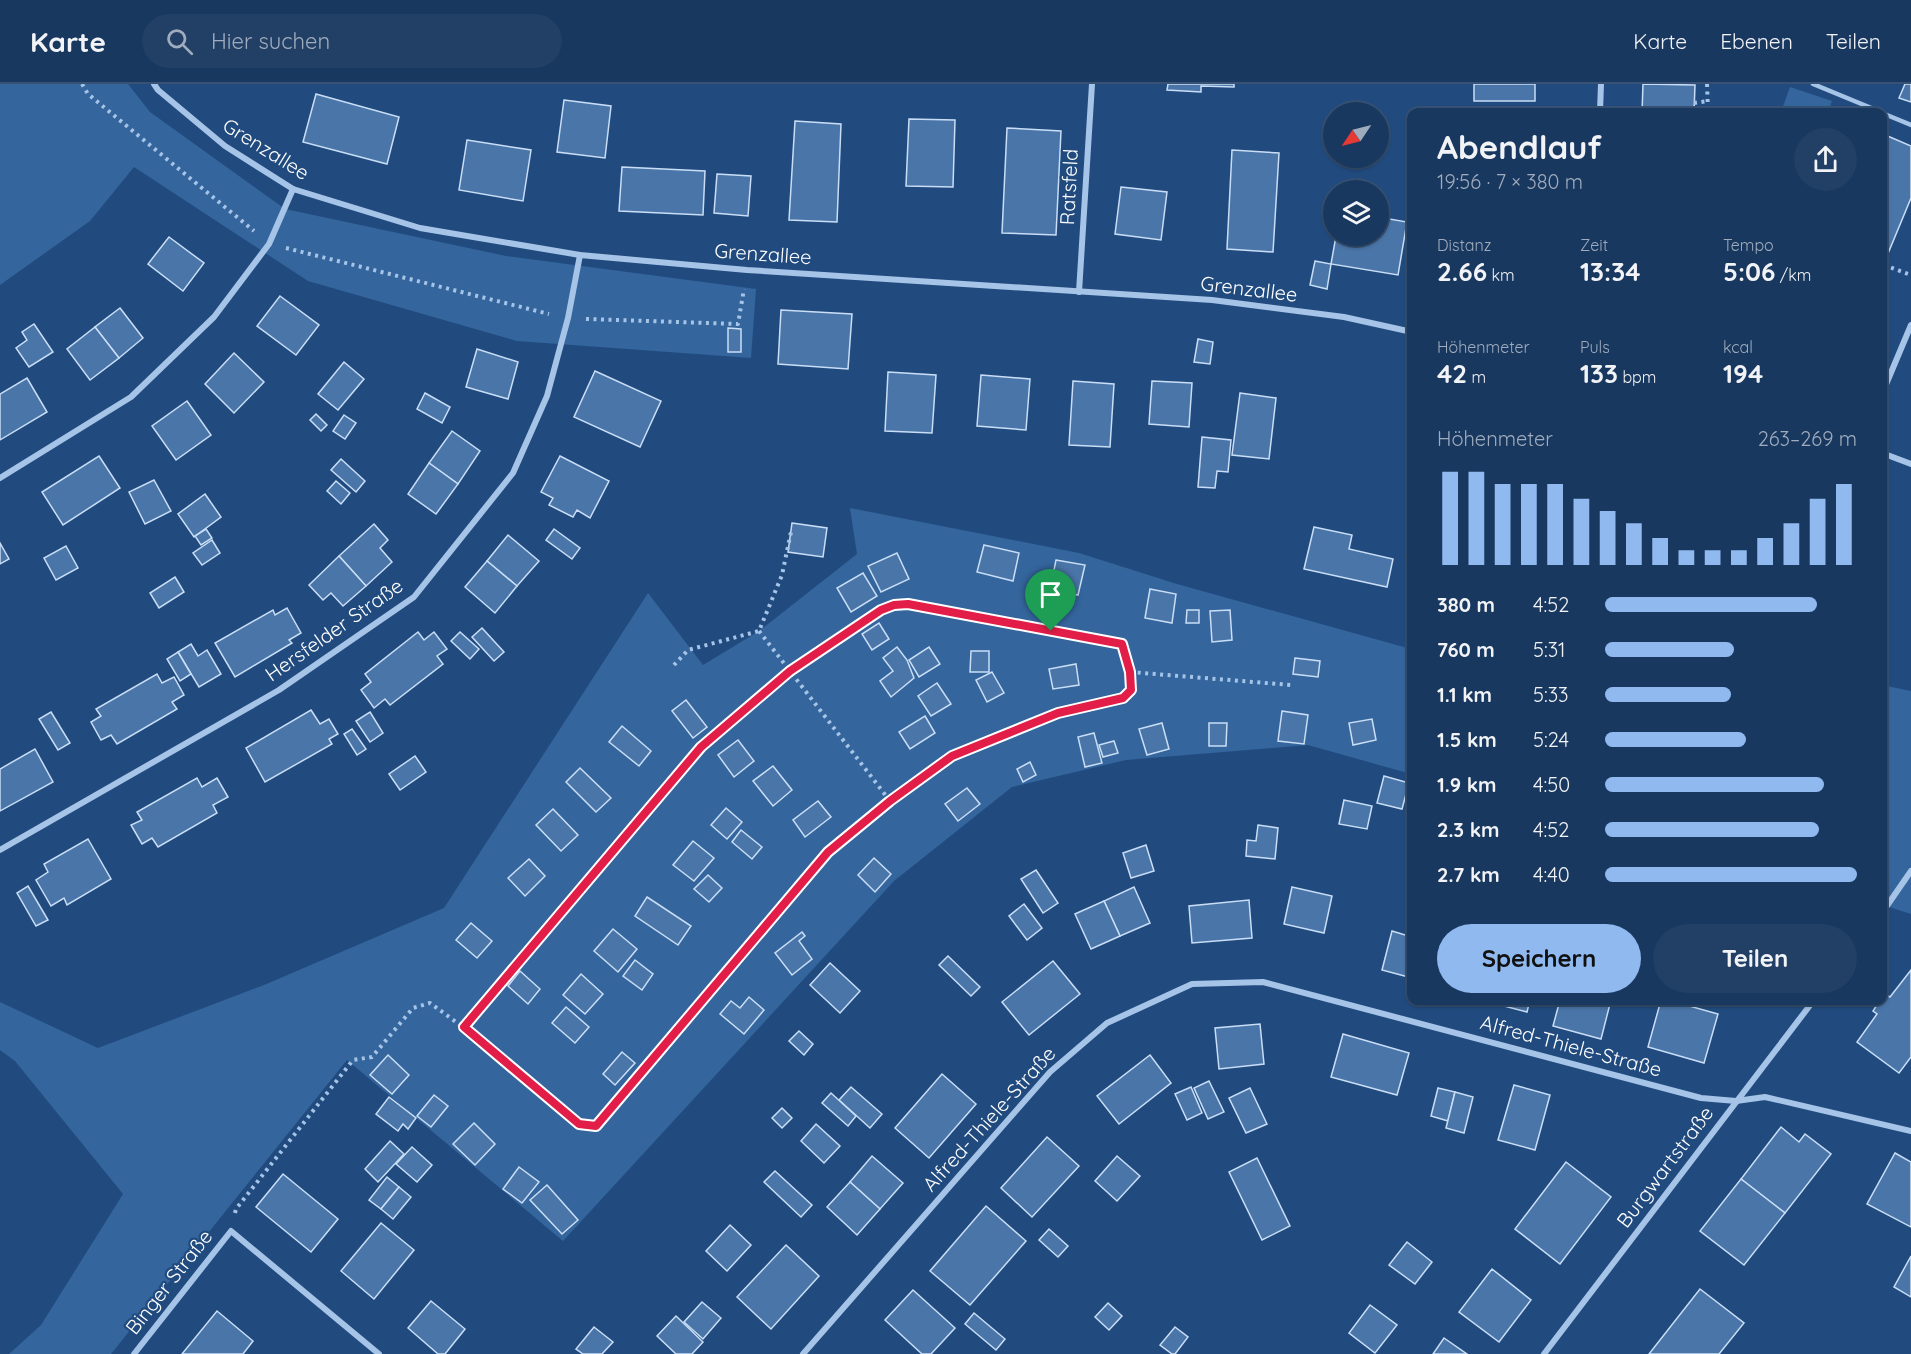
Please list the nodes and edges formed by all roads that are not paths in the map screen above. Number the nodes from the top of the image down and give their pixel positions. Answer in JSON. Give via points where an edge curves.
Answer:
{"nodes":[{"id":1,"x":154,"y":84,"type":"edge"},
{"id":2,"x":1092,"y":84,"type":"edge"},
{"id":3,"x":1601,"y":84,"type":"edge"},
{"id":4,"x":1813,"y":84,"type":"edge"},
{"id":5,"x":1600,"y":108,"type":"edge"},
{"id":6,"x":1870,"y":108,"type":"edge"},
{"id":7,"x":1887,"y":115,"type":"edge"},
{"id":8,"x":1911,"y":125,"type":"edge"},
{"id":9,"x":293,"y":189,"type":"junction"},
{"id":10,"x":580,"y":255,"type":"junction"},
{"id":11,"x":1079,"y":292,"type":"junction"},
{"id":12,"x":1911,"y":325,"type":"edge"},
{"id":13,"x":1407,"y":331,"type":"edge"},
{"id":14,"x":1887,"y":382,"type":"edge"},
{"id":15,"x":1887,"y":455,"type":"edge"},
{"id":16,"x":1911,"y":464,"type":"edge"},
{"id":17,"x":0,"y":478,"type":"edge"},
{"id":18,"x":0,"y":850,"type":"edge"},
{"id":19,"x":1911,"y":871,"type":"edge"},
{"id":20,"x":1887,"y":907,"type":"edge"},
{"id":21,"x":1810,"y":1005,"type":"edge"},
{"id":22,"x":1736,"y":1101,"type":"junction"},
{"id":23,"x":1911,"y":1131,"type":"edge"},
{"id":24,"x":134,"y":1354,"type":"edge"},
{"id":25,"x":379,"y":1354,"type":"edge"},
{"id":26,"x":803,"y":1354,"type":"edge"},
{"id":27,"x":1544,"y":1354,"type":"edge"}],
"edges":[{"from":1,"to":9,"type":"street","name":"Grenzallee","via":[[225,146]]},
{"from":2,"to":11,"type":"street","name":"Ratsfeld"},
{"from":3,"to":5,"type":"street"},
{"from":4,"to":6,"type":"lane"},
{"from":7,"to":8,"type":"lane"},
{"from":9,"to":10,"type":"street","name":"Grenzallee","via":[[420,228]]},
{"from":9,"to":17,"type":"street","via":[[269,244],[214,317],[131,397]]},
{"from":10,"to":11,"type":"street","name":"Grenzallee"},
{"from":10,"to":18,"type":"street","name":"Hersfelder Straße","via":[[547,396],[513,473],[414,597],[279,690]]},
{"from":11,"to":13,"type":"street","name":"Grenzallee","via":[[1212,300],[1344,317]]},
{"from":12,"to":14,"type":"street"},
{"from":15,"to":16,"type":"street"},
{"from":19,"to":20,"type":"street"},
{"from":21,"to":22,"type":"street","name":"Burgwartstraße"},
{"from":22,"to":23,"type":"street","name":"Alfred-Thiele-Straße","via":[[1765,1097]]},
{"from":22,"to":26,"type":"street","name":"Alfred-Thiele-Straße","via":[[1701,1098],[1263,982],[1192,984],[1107,1023],[1050,1072]]},
{"from":22,"to":27,"type":"street","name":"Burgwartstraße"},
{"from":24,"to":25,"type":"street","name":"Binger Straße","via":[[231,1231]]}]}
